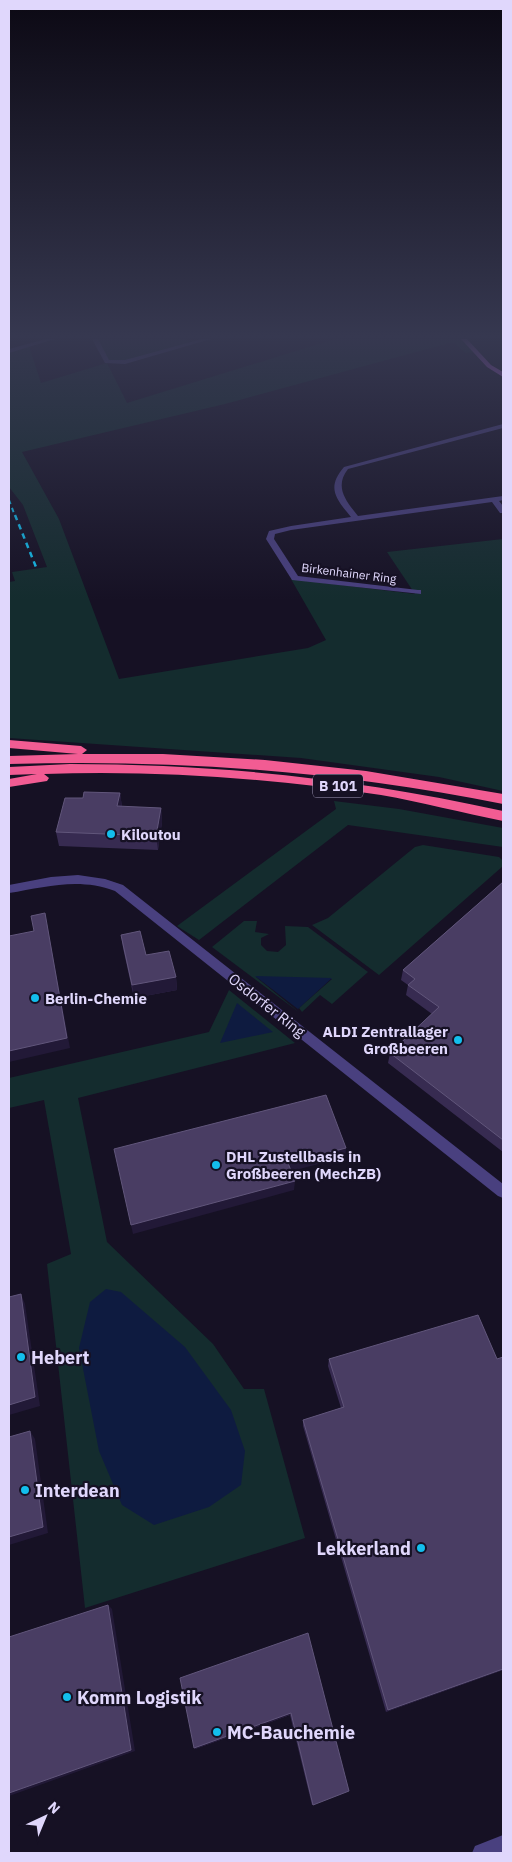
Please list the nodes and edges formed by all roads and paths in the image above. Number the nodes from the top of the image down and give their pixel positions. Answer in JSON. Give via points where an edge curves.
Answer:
{"nodes":[{"id":1,"x":503,"y":426,"type":"edge"},
{"id":2,"x":492,"y":429,"type":"junction"},
{"id":3,"x":503,"y":436,"type":"edge"},
{"id":4,"x":503,"y":498,"type":"edge"},
{"id":5,"x":494,"y":499,"type":"junction"},
{"id":6,"x":503,"y":511,"type":"edge"},
{"id":7,"x":356,"y":518,"type":"junction"},
{"id":8,"x":418,"y":592,"type":"dead end"},
{"id":9,"x":9,"y":744,"type":"edge"},
{"id":10,"x":127,"y":757,"type":"junction"},
{"id":11,"x":9,"y":760,"type":"edge"},
{"id":12,"x":171,"y":770,"type":"junction"},
{"id":13,"x":9,"y":771,"type":"edge"},
{"id":14,"x":9,"y":783,"type":"edge"},
{"id":15,"x":503,"y":799,"type":"edge"},
{"id":16,"x":503,"y":816,"type":"edge"},
{"id":17,"x":9,"y":889,"type":"edge"},
{"id":18,"x":503,"y":1192,"type":"edge"},
{"id":19,"x":503,"y":1845,"type":"edge"},
{"id":20,"x":482,"y":1853,"type":"edge"}],
"edges":[{"from":1,"to":2,"type":"street"},
{"from":2,"to":3,"type":"street"},
{"from":2,"to":7,"type":"street","via":[[346,468],[340,473],[337,494]]},
{"from":4,"to":5,"type":"street","name":"Birkenhainer Ring"},
{"from":5,"to":6,"type":"street"},
{"from":5,"to":7,"type":"street","name":"Birkenhainer Ring"},
{"from":7,"to":8,"type":"street","name":"Birkenhainer Ring","via":[[272,532],[270,539],[295,578]]},
{"from":9,"to":10,"type":"highway"},
{"from":10,"to":11,"type":"highway","number":"B 101"},
{"from":10,"to":15,"type":"highway","number":"B 101","via":[[297,767]]},
{"from":12,"to":13,"type":"highway","number":"B 101"},
{"from":12,"to":14,"type":"highway"},
{"from":12,"to":16,"type":"highway","number":"B 101","via":[[350,787]]},
{"from":17,"to":18,"type":"street","name":"Osdorfer Ring","via":[[78,877],[119,888]]},
{"from":19,"to":20,"type":"street"}]}
